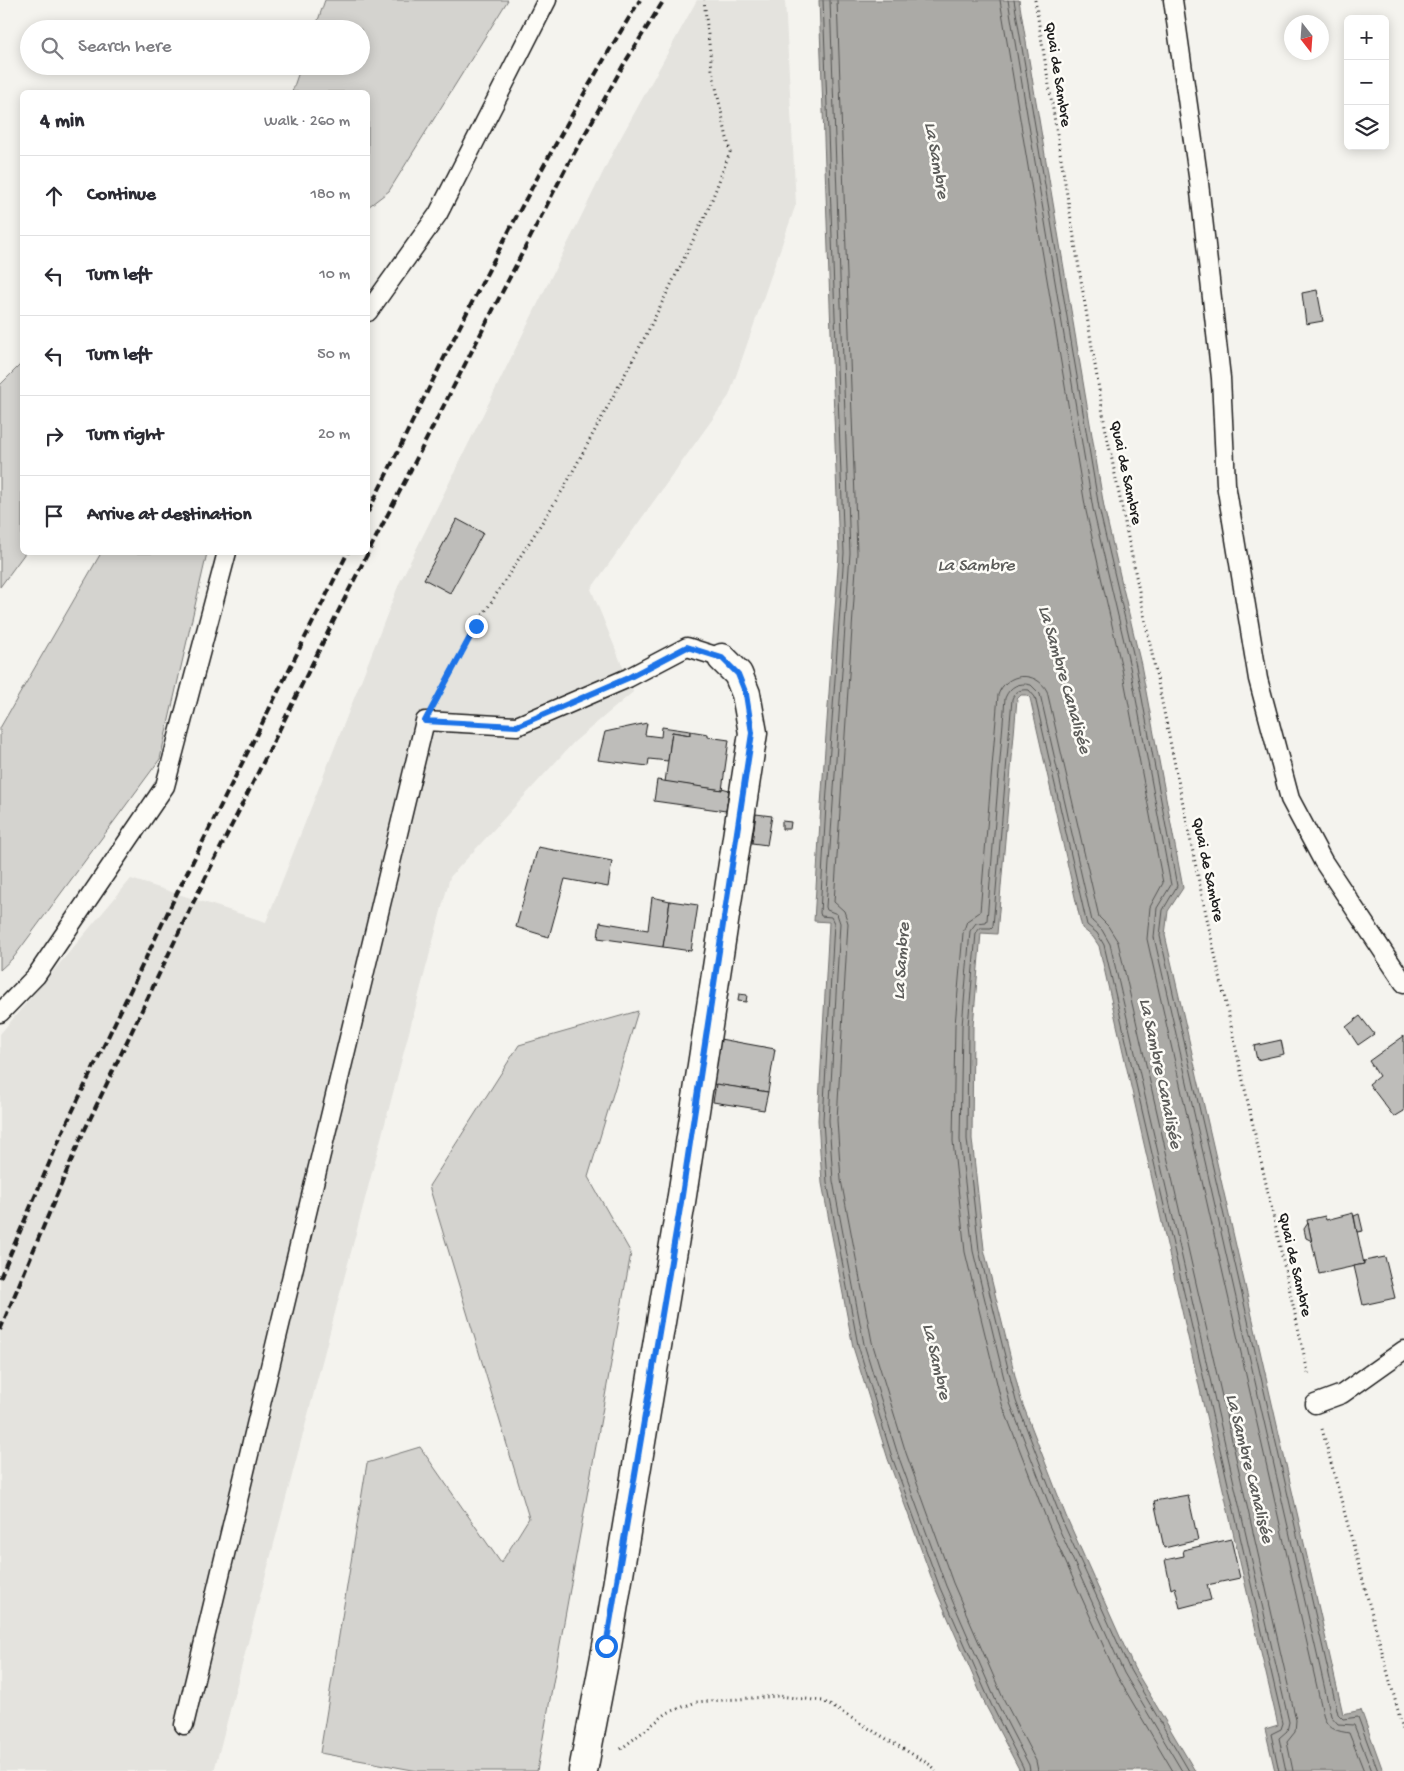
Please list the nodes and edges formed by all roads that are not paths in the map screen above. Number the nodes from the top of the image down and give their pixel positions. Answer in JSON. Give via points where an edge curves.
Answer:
{"nodes":[{"id":1,"x":547,"y":0,"type":"edge"},
{"id":2,"x":1173,"y":0,"type":"edge"},
{"id":3,"x":370,"y":309,"type":"edge"},
{"id":4,"x":226,"y":555,"type":"edge"},
{"id":5,"x":722,"y":658,"type":"joint"},
{"id":6,"x":1404,"y":983,"type":"edge"},
{"id":7,"x":0,"y":1013,"type":"edge"},
{"id":8,"x":1404,"y":1350,"type":"edge"},
{"id":9,"x":1315,"y":1404,"type":"road end"},
{"id":10,"x":184,"y":1724,"type":"dead end"},
{"id":11,"x":583,"y":1771,"type":"edge"}],
"edges":[{"from":1,"to":3,"type":"lane","via":[[438,214]]},
{"from":2,"to":6,"type":"lane","via":[[1199,183],[1220,368],[1226,484],[1258,679],[1290,799],[1323,861]]},
{"from":4,"to":7,"type":"lane","via":[[165,786],[36,976]]},
{"from":5,"to":10,"type":"lane","via":[[687,647],[628,678],[517,726],[425,721]]},
{"from":5,"to":11,"type":"street","via":[[738,674],[746,694],[752,733],[681,1202]]},
{"from":8,"to":9,"type":"lane","via":[[1342,1394]]}]}
